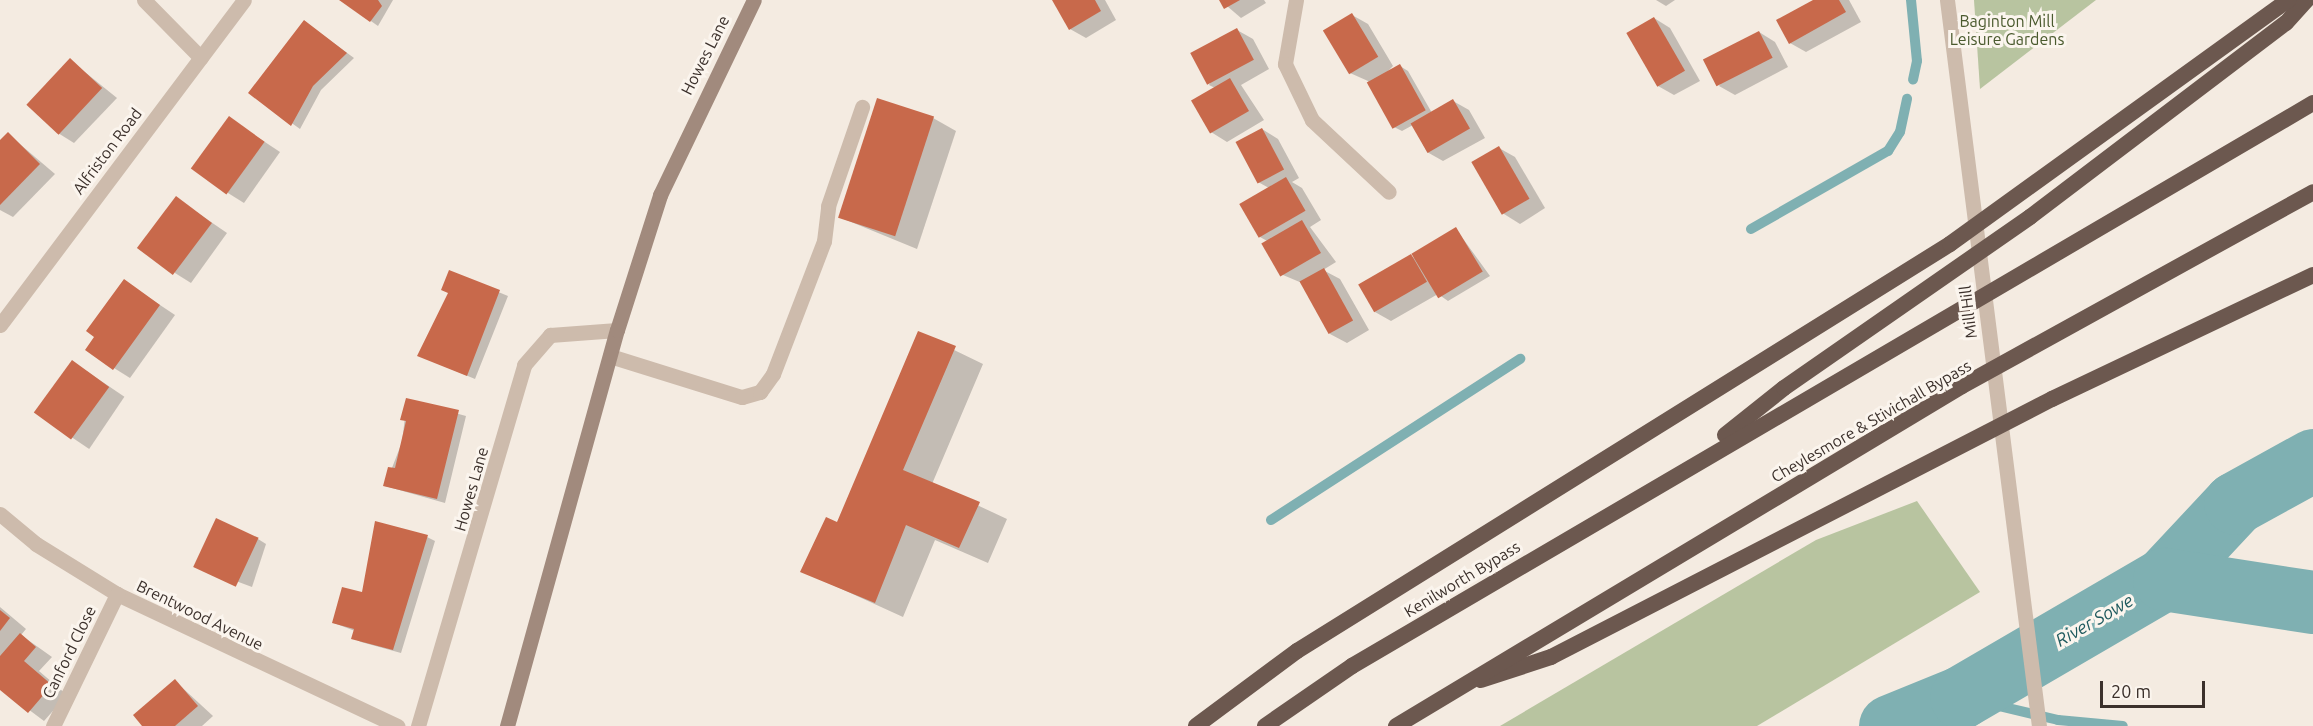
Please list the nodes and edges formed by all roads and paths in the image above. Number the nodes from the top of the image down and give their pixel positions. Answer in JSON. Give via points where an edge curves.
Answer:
{"nodes":[{"id":1,"x":144,"y":0,"type":"edge"},
{"id":2,"x":244,"y":0,"type":"edge"},
{"id":3,"x":754,"y":0,"type":"edge"},
{"id":4,"x":1296,"y":0,"type":"edge"},
{"id":5,"x":1947,"y":0,"type":"edge"},
{"id":6,"x":2288,"y":0,"type":"edge"},
{"id":7,"x":2307,"y":0,"type":"edge"},
{"id":8,"x":201,"y":58,"type":"junction"},
{"id":9,"x":2313,"y":103,"type":"edge"},
{"id":10,"x":862,"y":107,"type":"dead end"},
{"id":11,"x":1389,"y":192,"type":"dead end"},
{"id":12,"x":2313,"y":192,"type":"edge"},
{"id":13,"x":2313,"y":275,"type":"edge"},
{"id":14,"x":0,"y":325,"type":"edge"},
{"id":15,"x":617,"y":330,"type":"junction"},
{"id":16,"x":610,"y":356,"type":"junction"},
{"id":17,"x":1682,"y":470,"type":"junction"},
{"id":18,"x":0,"y":513,"type":"edge"},
{"id":19,"x":117,"y":594,"type":"junction"},
{"id":20,"x":1452,"y":690,"type":"junction"},
{"id":21,"x":2038,"y":725,"type":"edge"},
{"id":22,"x":53,"y":726,"type":"edge"},
{"id":23,"x":398,"y":726,"type":"edge"},
{"id":24,"x":418,"y":726,"type":"edge"},
{"id":25,"x":507,"y":726,"type":"edge"},
{"id":26,"x":1196,"y":726,"type":"edge"},
{"id":27,"x":1265,"y":726,"type":"edge"},
{"id":28,"x":1396,"y":726,"type":"edge"}],
"edges":[{"from":1,"to":8,"type":"street"},
{"from":2,"to":8,"type":"street","name":"Alfriston Road"},
{"from":3,"to":15,"type":"main road","name":"Howes Lane","via":[[660,195]]},
{"from":4,"to":11,"type":"street","via":[[1285,64],[1294,83],[1312,120]]},
{"from":5,"to":21,"type":"street","name":"Mill Hill"},
{"from":6,"to":26,"type":"highway","via":[[1950,244],[1297,651]]},
{"from":7,"to":17,"type":"highway","via":[[2286,23],[2030,217],[1784,388]]},
{"from":8,"to":14,"type":"street","name":"Alfriston Road"},
{"from":9,"to":17,"type":"highway"},
{"from":10,"to":16,"type":"street","via":[[828,206],[824,241],[769,384],[760,392],[742,397]]},
{"from":12,"to":20,"type":"highway","name":"Cheylesmore & Stivichall Bypass","via":[[1962,386]]},
{"from":13,"to":20,"type":"highway","via":[[1954,448],[1551,657]]},
{"from":15,"to":16,"type":"main road","name":"Howes Lane"},
{"from":15,"to":24,"type":"street","name":"Howes Lane","via":[[550,335],[524,365]]},
{"from":16,"to":25,"type":"main road","name":"Howes Lane"},
{"from":17,"to":27,"type":"highway","name":"Kenilworth Bypass","via":[[1352,666]]},
{"from":18,"to":19,"type":"street","name":"Brentwood Avenue","via":[[36,544]]},
{"from":19,"to":22,"type":"street","name":"Canford Close"},
{"from":19,"to":23,"type":"street","name":"Brentwood Avenue"},
{"from":20,"to":28,"type":"highway"}]}
